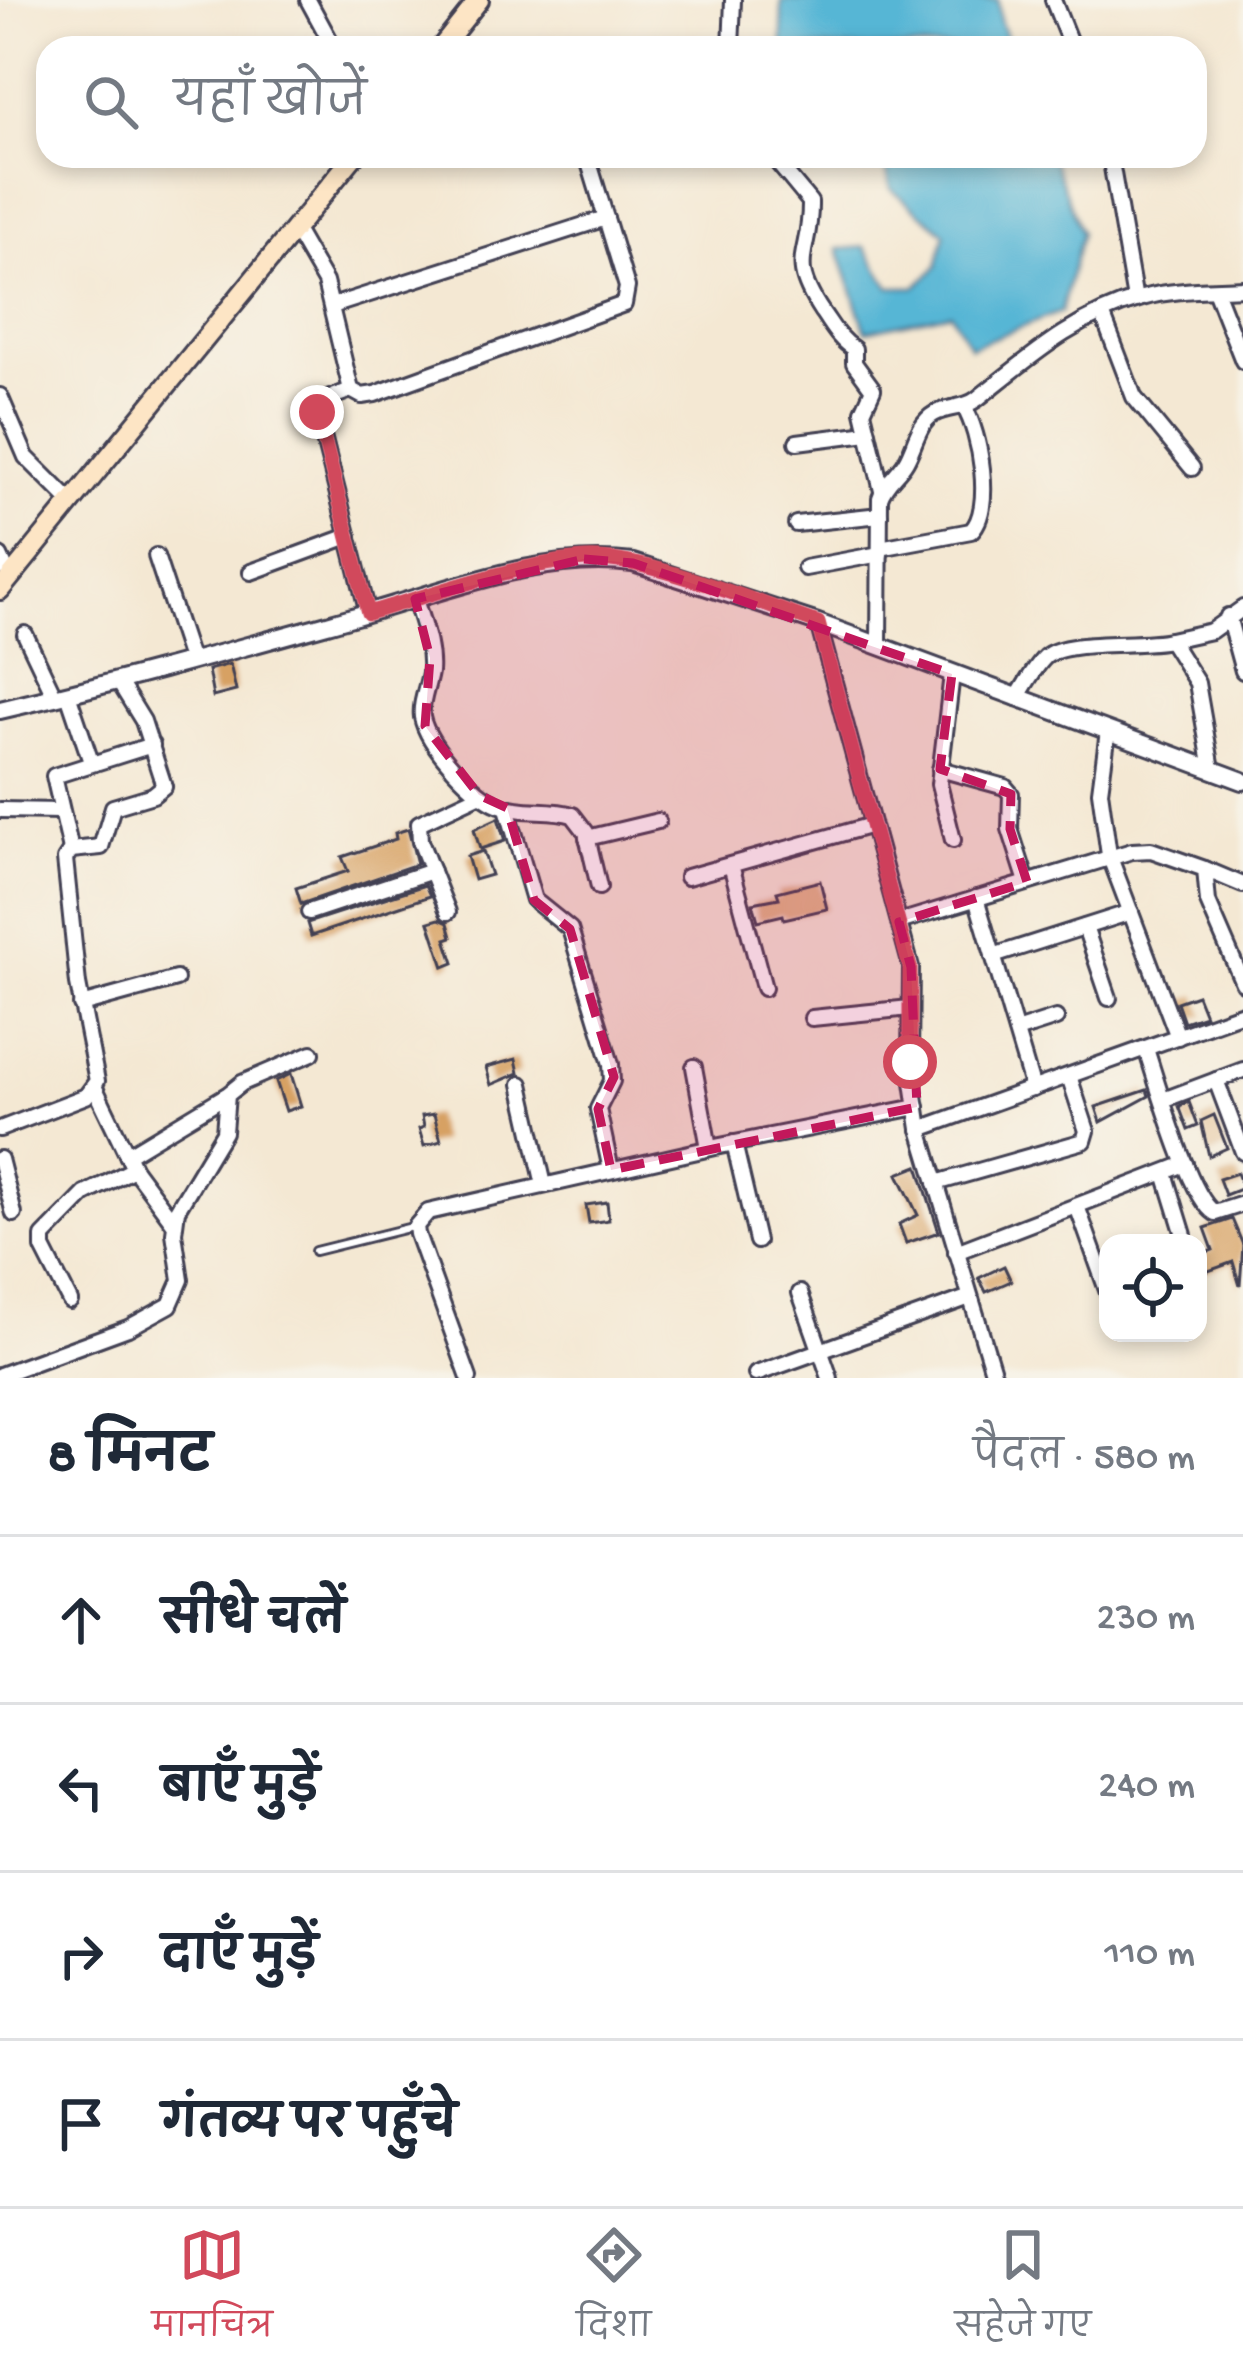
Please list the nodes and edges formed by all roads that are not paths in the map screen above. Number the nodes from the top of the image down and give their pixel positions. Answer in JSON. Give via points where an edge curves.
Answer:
{"nodes":[{"id":1,"x":308,"y":0,"type":"edge"},
{"id":2,"x":479,"y":0,"type":"edge"},
{"id":3,"x":733,"y":0,"type":"edge"},
{"id":4,"x":1053,"y":0,"type":"edge"},
{"id":5,"x":328,"y":36,"type":"edge"},
{"id":6,"x":450,"y":36,"type":"edge"},
{"id":7,"x":731,"y":36,"type":"edge"},
{"id":8,"x":1067,"y":36,"type":"edge"},
{"id":9,"x":344,"y":168,"type":"edge"},
{"id":10,"x":591,"y":168,"type":"edge"},
{"id":11,"x":782,"y":168,"type":"edge"},
{"id":12,"x":1112,"y":168,"type":"edge"},
{"id":13,"x":606,"y":218,"type":"junction"},
{"id":14,"x":295,"y":230,"type":"junction"},
{"id":15,"x":1243,"y":288,"type":"edge"},
{"id":16,"x":1215,"y":290,"type":"junction"},
{"id":17,"x":1135,"y":300,"type":"junction"},
{"id":18,"x":332,"y":306,"type":"junction"},
{"id":19,"x":1102,"y":313,"type":"junction"},
{"id":20,"x":1243,"y":361,"type":"edge"},
{"id":21,"x":351,"y":391,"type":"junction"},
{"id":22,"x":0,"y":396,"type":"edge"},
{"id":23,"x":964,"y":407,"type":"junction"},
{"id":24,"x":868,"y":433,"type":"junction"},
{"id":25,"x":797,"y":442,"type":"dead end"},
{"id":26,"x":1192,"y":468,"type":"dead end"},
{"id":27,"x":882,"y":491,"type":"junction"},
{"id":28,"x":71,"y":502,"type":"junction"},
{"id":29,"x":880,"y":515,"type":"junction"},
{"id":30,"x":796,"y":524,"type":"dead end"},
{"id":31,"x":349,"y":536,"type":"junction"},
{"id":32,"x":880,"y":551,"type":"junction"},
{"id":33,"x":0,"y":556,"type":"edge"},
{"id":34,"x":156,"y":556,"type":"dead end"},
{"id":35,"x":805,"y":568,"type":"dead end"},
{"id":36,"x":251,"y":572,"type":"dead end"},
{"id":37,"x":5,"y":584,"type":"edge"},
{"id":38,"x":415,"y":599,"type":"junction"},
{"id":39,"x":1243,"y":608,"type":"edge"},
{"id":40,"x":368,"y":613,"type":"junction"},
{"id":41,"x":1228,"y":616,"type":"junction"},
{"id":42,"x":818,"y":623,"type":"junction"},
{"id":43,"x":25,"y":634,"type":"dead end"},
{"id":44,"x":1170,"y":640,"type":"junction"},
{"id":45,"x":879,"y":646,"type":"junction"},
{"id":46,"x":191,"y":662,"type":"junction"},
{"id":47,"x":1243,"y":671,"type":"edge"},
{"id":48,"x":952,"y":674,"type":"junction"},
{"id":49,"x":119,"y":682,"type":"junction"},
{"id":50,"x":62,"y":696,"type":"junction"},
{"id":51,"x":1017,"y":698,"type":"junction"},
{"id":52,"x":0,"y":710,"type":"edge"},
{"id":53,"x":1108,"y":731,"type":"junction"},
{"id":54,"x":152,"y":745,"type":"junction"},
{"id":55,"x":91,"y":762,"type":"junction"},
{"id":56,"x":940,"y":769,"type":"junction"},
{"id":57,"x":1212,"y":770,"type":"junction"},
{"id":58,"x":1243,"y":781,"type":"edge"},
{"id":59,"x":479,"y":795,"type":"junction"},
{"id":60,"x":507,"y":808,"type":"junction"},
{"id":61,"x":0,"y":810,"type":"edge"},
{"id":62,"x":61,"y":811,"type":"junction"},
{"id":63,"x":658,"y":820,"type":"dead end"},
{"id":64,"x":872,"y":825,"type":"junction"},
{"id":65,"x":587,"y":838,"type":"junction"},
{"id":66,"x":953,"y":840,"type":"dead end"},
{"id":67,"x":71,"y":850,"type":"junction"},
{"id":68,"x":1109,"y":856,"type":"junction"},
{"id":69,"x":731,"y":865,"type":"junction"},
{"id":70,"x":1205,"y":868,"type":"junction"},
{"id":71,"x":432,"y":871,"type":"junction"},
{"id":72,"x":688,"y":878,"type":"dead end"},
{"id":73,"x":1027,"y":882,"type":"junction"},
{"id":74,"x":1243,"y":885,"type":"edge"},
{"id":75,"x":599,"y":886,"type":"dead end"},
{"id":76,"x":976,"y":898,"type":"junction"},
{"id":77,"x":309,"y":911,"type":"dead end"},
{"id":78,"x":448,"y":912,"type":"dead end"},
{"id":79,"x":1131,"y":912,"type":"junction"},
{"id":80,"x":898,"y":922,"type":"junction"},
{"id":81,"x":1085,"y":927,"type":"junction"},
{"id":82,"x":993,"y":956,"type":"junction"},
{"id":83,"x":176,"y":979,"type":"dead end"},
{"id":84,"x":1243,"y":982,"type":"edge"},
{"id":85,"x":764,"y":988,"type":"dead end"},
{"id":86,"x":1109,"y":998,"type":"dead end"},
{"id":87,"x":81,"y":1005,"type":"junction"},
{"id":88,"x":910,"y":1008,"type":"junction"},
{"id":89,"x":1243,"y":1013,"type":"edge"},
{"id":90,"x":812,"y":1018,"type":"dead end"},
{"id":91,"x":1055,"y":1018,"type":"dead end"},
{"id":92,"x":1016,"y":1031,"type":"junction"},
{"id":93,"x":1178,"y":1037,"type":"junction"},
{"id":94,"x":1146,"y":1048,"type":"junction"},
{"id":95,"x":312,"y":1053,"type":"dead end"},
{"id":96,"x":694,"y":1067,"type":"dead end"},
{"id":97,"x":1243,"y":1070,"type":"edge"},
{"id":98,"x":1069,"y":1076,"type":"junction"},
{"id":99,"x":1216,"y":1080,"type":"junction"},
{"id":100,"x":520,"y":1084,"type":"dead end"},
{"id":101,"x":95,"y":1088,"type":"junction"},
{"id":102,"x":1033,"y":1089,"type":"junction"},
{"id":103,"x":227,"y":1096,"type":"junction"},
{"id":104,"x":1163,"y":1100,"type":"junction"},
{"id":105,"x":917,"y":1107,"type":"junction"},
{"id":106,"x":0,"y":1129,"type":"edge"},
{"id":107,"x":920,"y":1129,"type":"junction"},
{"id":108,"x":734,"y":1143,"type":"junction"},
{"id":109,"x":709,"y":1148,"type":"junction"},
{"id":110,"x":1243,"y":1152,"type":"edge"},
{"id":111,"x":0,"y":1159,"type":"edge"},
{"id":112,"x":130,"y":1162,"type":"junction"},
{"id":113,"x":1185,"y":1164,"type":"junction"},
{"id":114,"x":611,"y":1170,"type":"junction"},
{"id":115,"x":1165,"y":1173,"type":"junction"},
{"id":116,"x":936,"y":1184,"type":"junction"},
{"id":117,"x":544,"y":1185,"type":"junction"},
{"id":118,"x":1243,"y":1204,"type":"edge"},
{"id":119,"x":1077,"y":1206,"type":"junction"},
{"id":120,"x":14,"y":1214,"type":"dead end"},
{"id":121,"x":174,"y":1223,"type":"junction"},
{"id":122,"x":416,"y":1226,"type":"junction"},
{"id":123,"x":1184,"y":1234,"type":"edge"},
{"id":124,"x":757,"y":1241,"type":"dead end"},
{"id":125,"x":315,"y":1251,"type":"dead end"},
{"id":126,"x":956,"y":1252,"type":"junction"},
{"id":127,"x":1099,"y":1268,"type":"edge"},
{"id":128,"x":800,"y":1293,"type":"dead end"},
{"id":129,"x":970,"y":1297,"type":"junction"},
{"id":130,"x":70,"y":1300,"type":"dead end"},
{"id":131,"x":821,"y":1352,"type":"junction"},
{"id":132,"x":756,"y":1374,"type":"dead end"},
{"id":133,"x":0,"y":1376,"type":"edge"},
{"id":134,"x":469,"y":1378,"type":"edge"},
{"id":135,"x":830,"y":1378,"type":"edge"},
{"id":136,"x":995,"y":1378,"type":"edge"}],
"edges":[{"from":1,"to":5,"type":"street"},
{"from":2,"to":6,"type":"main road"},
{"from":3,"to":7,"type":"street"},
{"from":4,"to":8,"type":"street"},
{"from":9,"to":14,"type":"main road"},
{"from":10,"to":13,"type":"street"},
{"from":11,"to":24,"type":"street","via":[[810,202],[802,279],[874,389],[863,411]]},
{"from":12,"to":17,"type":"street"},
{"from":13,"to":18,"type":"street"},
{"from":13,"to":21,"type":"street","via":[[627,287],[624,304],[375,394]]},
{"from":14,"to":18,"type":"street"},
{"from":14,"to":28,"type":"main road"},
{"from":15,"to":16,"type":"street"},
{"from":16,"to":17,"type":"street"},
{"from":16,"to":20,"type":"street"},
{"from":17,"to":19,"type":"street"},
{"from":18,"to":21,"type":"street"},
{"from":19,"to":23,"type":"street"},
{"from":19,"to":26,"type":"street","via":[[1135,397]]},
{"from":21,"to":31,"type":"street","via":[[322,401],[317,412]]},
{"from":22,"to":28,"type":"street","via":[[26,457]]},
{"from":23,"to":27,"type":"street","via":[[925,421]]},
{"from":23,"to":32,"type":"street","via":[[976,434],[981,520],[971,531]]},
{"from":24,"to":25,"type":"street"},
{"from":24,"to":27,"type":"street"},
{"from":27,"to":29,"type":"street"},
{"from":28,"to":37,"type":"main road"},
{"from":29,"to":30,"type":"street"},
{"from":29,"to":32,"type":"street"},
{"from":31,"to":36,"type":"street"},
{"from":31,"to":40,"type":"street"},
{"from":32,"to":35,"type":"street"},
{"from":32,"to":45,"type":"street"},
{"from":33,"to":37,"type":"street"},
{"from":34,"to":46,"type":"street"},
{"from":38,"to":40,"type":"street"},
{"from":38,"to":42,"type":"street","via":[[584,559],[610,560]]},
{"from":38,"to":59,"type":"street","via":[[430,658],[422,717]]},
{"from":39,"to":41,"type":"street"},
{"from":40,"to":46,"type":"street"},
{"from":41,"to":44,"type":"street","via":[[1210,631]]},
{"from":41,"to":47,"type":"street"},
{"from":42,"to":45,"type":"street"},
{"from":42,"to":64,"type":"street"},
{"from":43,"to":50,"type":"street"},
{"from":44,"to":51,"type":"street","via":[[1063,648],[1042,659]]},
{"from":44,"to":57,"type":"street","via":[[1197,683]]},
{"from":45,"to":48,"type":"street"},
{"from":46,"to":49,"type":"street"},
{"from":48,"to":51,"type":"street"},
{"from":48,"to":56,"type":"street"},
{"from":49,"to":50,"type":"street"},
{"from":49,"to":54,"type":"street"},
{"from":50,"to":52,"type":"street"},
{"from":50,"to":55,"type":"street"},
{"from":51,"to":53,"type":"street"},
{"from":53,"to":57,"type":"street"},
{"from":53,"to":68,"type":"street","via":[[1100,791]]},
{"from":54,"to":55,"type":"street"},
{"from":54,"to":67,"type":"street","via":[[162,790],[110,811],[101,847]]},
{"from":55,"to":62,"type":"street","via":[[53,776]]},
{"from":56,"to":66,"type":"street"},
{"from":56,"to":73,"type":"street","via":[[1011,794],[1010,829]]},
{"from":57,"to":58,"type":"street"},
{"from":59,"to":60,"type":"street"},
{"from":59,"to":71,"type":"street","via":[[418,823]]},
{"from":60,"to":65,"type":"street","via":[[573,815]]},
{"from":60,"to":114,"type":"street","via":[[534,900],[570,929],[611,1064],[598,1109]]},
{"from":61,"to":62,"type":"street"},
{"from":62,"to":67,"type":"street"},
{"from":63,"to":65,"type":"street"},
{"from":64,"to":69,"type":"street"},
{"from":64,"to":80,"type":"street"},
{"from":65,"to":75,"type":"street"},
{"from":67,"to":87,"type":"street","via":[[66,866]]},
{"from":68,"to":70,"type":"street","via":[[1151,850]]},
{"from":68,"to":73,"type":"street"},
{"from":68,"to":79,"type":"street"},
{"from":69,"to":72,"type":"street"},
{"from":69,"to":85,"type":"street"},
{"from":70,"to":74,"type":"street"},
{"from":70,"to":84,"type":"street","via":[[1208,902]]},
{"from":71,"to":77,"type":"street"},
{"from":71,"to":78,"type":"street"},
{"from":73,"to":76,"type":"street"},
{"from":76,"to":80,"type":"street"},
{"from":76,"to":82,"type":"street"},
{"from":79,"to":81,"type":"street"},
{"from":79,"to":93,"type":"street"},
{"from":80,"to":88,"type":"street"},
{"from":81,"to":82,"type":"street"},
{"from":81,"to":86,"type":"street"},
{"from":82,"to":92,"type":"street"},
{"from":83,"to":87,"type":"street"},
{"from":87,"to":101,"type":"street"},
{"from":88,"to":90,"type":"street"},
{"from":88,"to":105,"type":"street"},
{"from":89,"to":93,"type":"street"},
{"from":91,"to":92,"type":"street"},
{"from":92,"to":102,"type":"street"},
{"from":93,"to":94,"type":"street"},
{"from":94,"to":98,"type":"street"},
{"from":94,"to":104,"type":"street"},
{"from":95,"to":103,"type":"street"},
{"from":96,"to":109,"type":"street"},
{"from":97,"to":99,"type":"street"},
{"from":98,"to":102,"type":"street"},
{"from":98,"to":116,"type":"street","via":[[1088,1131],[1084,1141]]},
{"from":99,"to":104,"type":"street"},
{"from":99,"to":110,"type":"street"},
{"from":100,"to":117,"type":"street"},
{"from":101,"to":106,"type":"street"},
{"from":101,"to":112,"type":"street"},
{"from":102,"to":107,"type":"street"},
{"from":103,"to":112,"type":"street"},
{"from":103,"to":121,"type":"street","via":[[224,1132]]},
{"from":104,"to":113,"type":"street"},
{"from":105,"to":107,"type":"street"},
{"from":105,"to":108,"type":"street"},
{"from":107,"to":116,"type":"street"},
{"from":108,"to":109,"type":"street"},
{"from":108,"to":124,"type":"street"},
{"from":109,"to":114,"type":"street"},
{"from":111,"to":120,"type":"street"},
{"from":112,"to":121,"type":"street"},
{"from":112,"to":130,"type":"street","via":[[44,1237]]},
{"from":113,"to":115,"type":"street"},
{"from":113,"to":118,"type":"street","via":[[1209,1210]]},
{"from":114,"to":117,"type":"street"},
{"from":115,"to":119,"type":"street"},
{"from":115,"to":123,"type":"street"},
{"from":116,"to":126,"type":"street"},
{"from":117,"to":122,"type":"street","via":[[428,1212]]},
{"from":119,"to":126,"type":"street"},
{"from":119,"to":127,"type":"street"},
{"from":121,"to":133,"type":"street","via":[[181,1280],[170,1305]]},
{"from":122,"to":125,"type":"lane"},
{"from":122,"to":134,"type":"street"},
{"from":126,"to":129,"type":"street"},
{"from":128,"to":131,"type":"street"},
{"from":129,"to":131,"type":"street"},
{"from":129,"to":136,"type":"street"},
{"from":131,"to":132,"type":"street"},
{"from":131,"to":135,"type":"street"}]}
